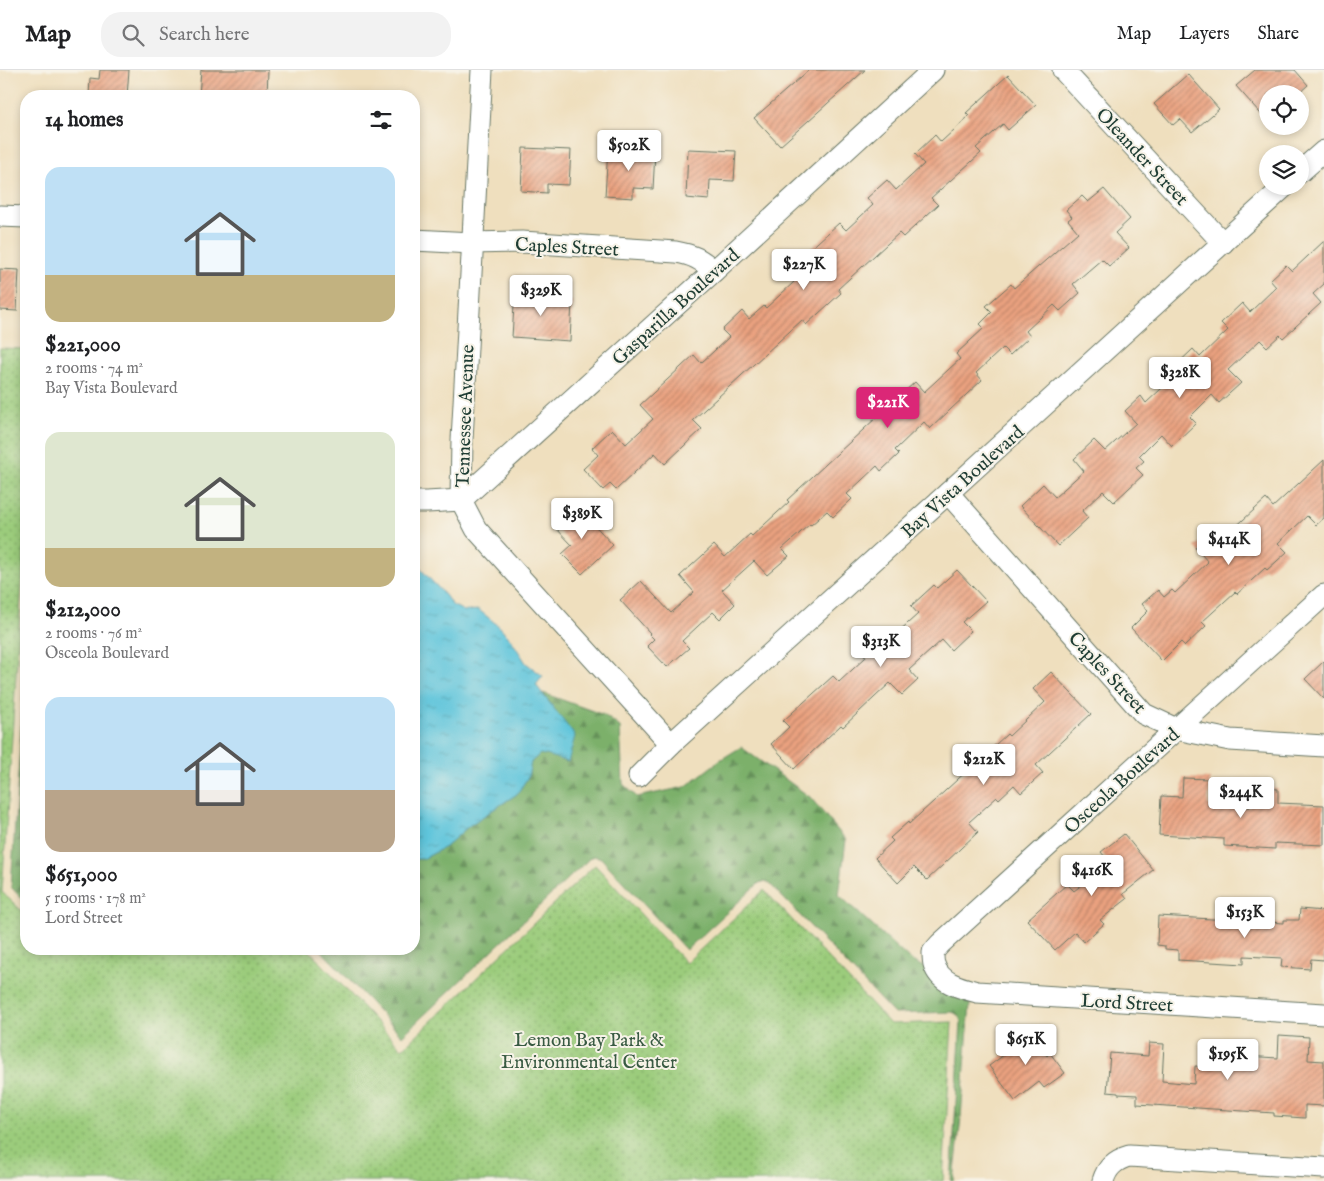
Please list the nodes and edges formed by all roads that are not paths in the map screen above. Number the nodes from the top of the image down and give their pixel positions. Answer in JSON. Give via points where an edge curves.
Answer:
{"nodes":[{"id":1,"x":482,"y":70,"type":"edge"},
{"id":2,"x":933,"y":70,"type":"edge"},
{"id":3,"x":1063,"y":70,"type":"edge"},
{"id":4,"x":1324,"y":151,"type":"edge"},
{"id":5,"x":1309,"y":164,"type":"edge"},
{"id":6,"x":1275,"y":195,"type":"edge"},
{"id":7,"x":0,"y":216,"type":"edge"},
{"id":8,"x":20,"y":217,"type":"edge"},
{"id":9,"x":420,"y":240,"type":"edge"},
{"id":10,"x":472,"y":243,"type":"junction"},
{"id":11,"x":1223,"y":243,"type":"junction"},
{"id":12,"x":714,"y":271,"type":"junction"},
{"id":13,"x":948,"y":494,"type":"junction"},
{"id":14,"x":460,"y":500,"type":"junction"},
{"id":15,"x":420,"y":502,"type":"edge"},
{"id":16,"x":1324,"y":594,"type":"edge"},
{"id":17,"x":1176,"y":729,"type":"junction"},
{"id":18,"x":671,"y":744,"type":"junction"},
{"id":19,"x":1324,"y":746,"type":"edge"},
{"id":20,"x":639,"y":776,"type":"dead end"},
{"id":21,"x":937,"y":971,"type":"joint"},
{"id":22,"x":1324,"y":1014,"type":"edge"},
{"id":23,"x":1324,"y":1168,"type":"edge"},
{"id":24,"x":1108,"y":1172,"type":"edge"}],
"edges":[{"from":1,"to":10,"type":"street","name":"Tennessee Avenue"},
{"from":2,"to":12,"type":"street","name":"Gasparilla Boulevard"},
{"from":3,"to":11,"type":"street","name":"Oleander Street"},
{"from":4,"to":5,"type":"street"},
{"from":6,"to":11,"type":"street","name":"Bay Vista Boulevard"},
{"from":7,"to":8,"type":"street"},
{"from":9,"to":10,"type":"street","name":"Caples Street"},
{"from":10,"to":12,"type":"street","name":"Caples Street","via":[[522,242],[676,252],[698,258]]},
{"from":10,"to":14,"type":"street","name":"Tennessee Avenue"},
{"from":11,"to":13,"type":"street","name":"Bay Vista Boulevard"},
{"from":12,"to":14,"type":"street","name":"Gasparilla Boulevard"},
{"from":13,"to":17,"type":"street","name":"Caples Street","via":[[1144,714]]},
{"from":13,"to":18,"type":"street","name":"Bay Vista Boulevard"},
{"from":14,"to":15,"type":"street"},
{"from":14,"to":18,"type":"street","name":"Tennessee Avenue","via":[[476,529]]},
{"from":16,"to":17,"type":"street","name":"Osceola Boulevard"},
{"from":17,"to":19,"type":"street","name":"Caples Street","via":[[1230,740]]},
{"from":17,"to":21,"type":"street","name":"Osceola Boulevard","via":[[940,944],[933,952]]},
{"from":18,"to":20,"type":"street","name":"Bay Vista Boulevard"},
{"from":21,"to":22,"type":"street","name":"Lord Street","via":[[958,987],[992,994]]},
{"from":23,"to":24,"type":"street","via":[[1129,1156],[1118,1160]]}]}
